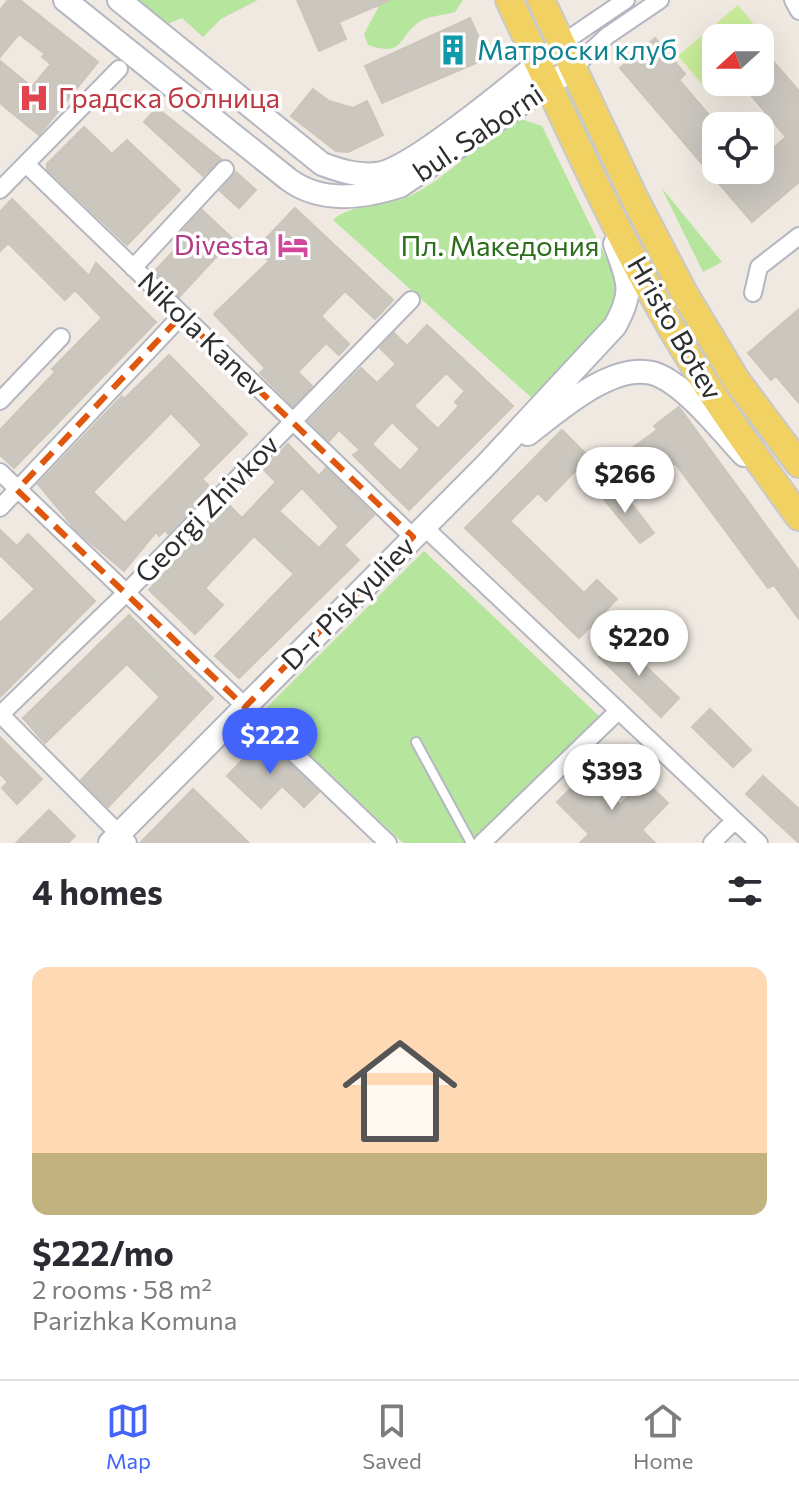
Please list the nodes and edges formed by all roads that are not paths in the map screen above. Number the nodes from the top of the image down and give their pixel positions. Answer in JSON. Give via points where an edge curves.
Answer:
{"nodes":[{"id":1,"x":65,"y":0,"type":"edge"},
{"id":2,"x":119,"y":0,"type":"edge"},
{"id":3,"x":509,"y":0,"type":"edge"},
{"id":4,"x":541,"y":0,"type":"edge"},
{"id":5,"x":626,"y":0,"type":"edge"},
{"id":6,"x":660,"y":0,"type":"edge"},
{"id":7,"x":793,"y":0,"type":"edge"},
{"id":8,"x":799,"y":11,"type":"edge"},
{"id":9,"x":561,"y":44,"type":"junction"},
{"id":10,"x":119,"y":69,"type":"dead end"},
{"id":11,"x":572,"y":69,"type":"junction"},
{"id":12,"x":542,"y":74,"type":"junction"},
{"id":13,"x":584,"y":161,"type":"junction"},
{"id":14,"x":26,"y":164,"type":"junction"},
{"id":15,"x":225,"y":169,"type":"dead end"},
{"id":16,"x":0,"y":190,"type":"edge"},
{"id":17,"x":799,"y":236,"type":"edge"},
{"id":18,"x":133,"y":268,"type":"junction"},
{"id":19,"x":753,"y":293,"type":"dead end"},
{"id":20,"x":411,"y":300,"type":"dead end"},
{"id":21,"x":181,"y":316,"type":"junction"},
{"id":22,"x":61,"y":337,"type":"dead end"},
{"id":23,"x":0,"y":401,"type":"edge"},
{"id":24,"x":291,"y":420,"type":"junction"},
{"id":25,"x":799,"y":464,"type":"edge"},
{"id":26,"x":485,"y":466,"type":"junction"},
{"id":27,"x":0,"y":472,"type":"edge"},
{"id":28,"x":17,"y":490,"type":"junction"},
{"id":29,"x":792,"y":507,"type":"edge"},
{"id":30,"x":0,"y":508,"type":"edge"},
{"id":31,"x":418,"y":532,"type":"junction"},
{"id":32,"x":125,"y":594,"type":"junction"},
{"id":33,"x":245,"y":707,"type":"junction"},
{"id":34,"x":617,"y":712,"type":"junction"},
{"id":35,"x":0,"y":715,"type":"edge"},
{"id":36,"x":416,"y":742,"type":"dead end"},
{"id":37,"x":734,"y":821,"type":"junction"},
{"id":38,"x":119,"y":840,"type":"edge"},
{"id":39,"x":388,"y":843,"type":"edge"},
{"id":40,"x":471,"y":843,"type":"edge"},
{"id":41,"x":482,"y":843,"type":"edge"},
{"id":42,"x":712,"y":843,"type":"edge"},
{"id":43,"x":759,"y":843,"type":"edge"}],
"edges":[{"from":1,"to":12,"type":"street","name":"bul. Saborni","via":[[288,179],[324,195],[368,196],[400,186]]},
{"from":2,"to":12,"type":"street","name":"bul. Saborni","via":[[322,164],[349,174],[378,174],[411,161]]},
{"from":3,"to":12,"type":"main road","name":"Hristo Botev"},
{"from":4,"to":9,"type":"main road"},
{"from":5,"to":9,"type":"street"},
{"from":6,"to":11,"type":"street","via":[[607,36]]},
{"from":7,"to":8,"type":"street"},
{"from":9,"to":11,"type":"main road"},
{"from":9,"to":12,"type":"street","name":"bul. Saborni"},
{"from":10,"to":14,"type":"street"},
{"from":11,"to":12,"type":"street","name":"bul. Saborni"},
{"from":11,"to":25,"type":"main road","via":[[708,334]]},
{"from":12,"to":13,"type":"main road","name":"Hristo Botev"},
{"from":13,"to":26,"type":"street","name":"D-r Piskyuliev","via":[[629,283],[628,302],[615,326]]},
{"from":13,"to":29,"type":"main road","name":"Hristo Botev","via":[[672,329]]},
{"from":14,"to":16,"type":"street"},
{"from":14,"to":18,"type":"street","name":"Nikola Kanev"},
{"from":15,"to":18,"type":"street"},
{"from":17,"to":19,"type":"street","via":[[759,267]]},
{"from":18,"to":21,"type":"street","name":"Nikola Kanev"},
{"from":20,"to":24,"type":"street","name":"Georgi Zhivkov"},
{"from":21,"to":24,"type":"street","name":"Nikola Kanev"},
{"from":21,"to":28,"type":"street"},
{"from":22,"to":23,"type":"street"},
{"from":24,"to":31,"type":"street","name":"Nikola Kanev"},
{"from":24,"to":32,"type":"street","name":"Georgi Zhivkov"},
{"from":26,"to":29,"type":"street","name":"D-r Piskyuliev","via":[[591,389],[621,375],[653,373],[694,402]]},
{"from":26,"to":31,"type":"street","name":"D-r Piskyuliev"},
{"from":27,"to":28,"type":"street"},
{"from":28,"to":30,"type":"street"},
{"from":28,"to":32,"type":"street"},
{"from":31,"to":33,"type":"street","name":"D-r Piskyuliev"},
{"from":31,"to":34,"type":"street","name":"Nikola Kanev"},
{"from":32,"to":33,"type":"street"},
{"from":32,"to":35,"type":"street","name":"Georgi Zhivkov"},
{"from":33,"to":38,"type":"street","name":"D-r Piskyuliev"},
{"from":33,"to":39,"type":"street"},
{"from":34,"to":37,"type":"street","name":"Nikola Kanev"},
{"from":34,"to":41,"type":"street"},
{"from":35,"to":38,"type":"street"},
{"from":36,"to":40,"type":"lane"},
{"from":37,"to":42,"type":"street"},
{"from":37,"to":43,"type":"street","name":"Nikola Kanev"}]}
